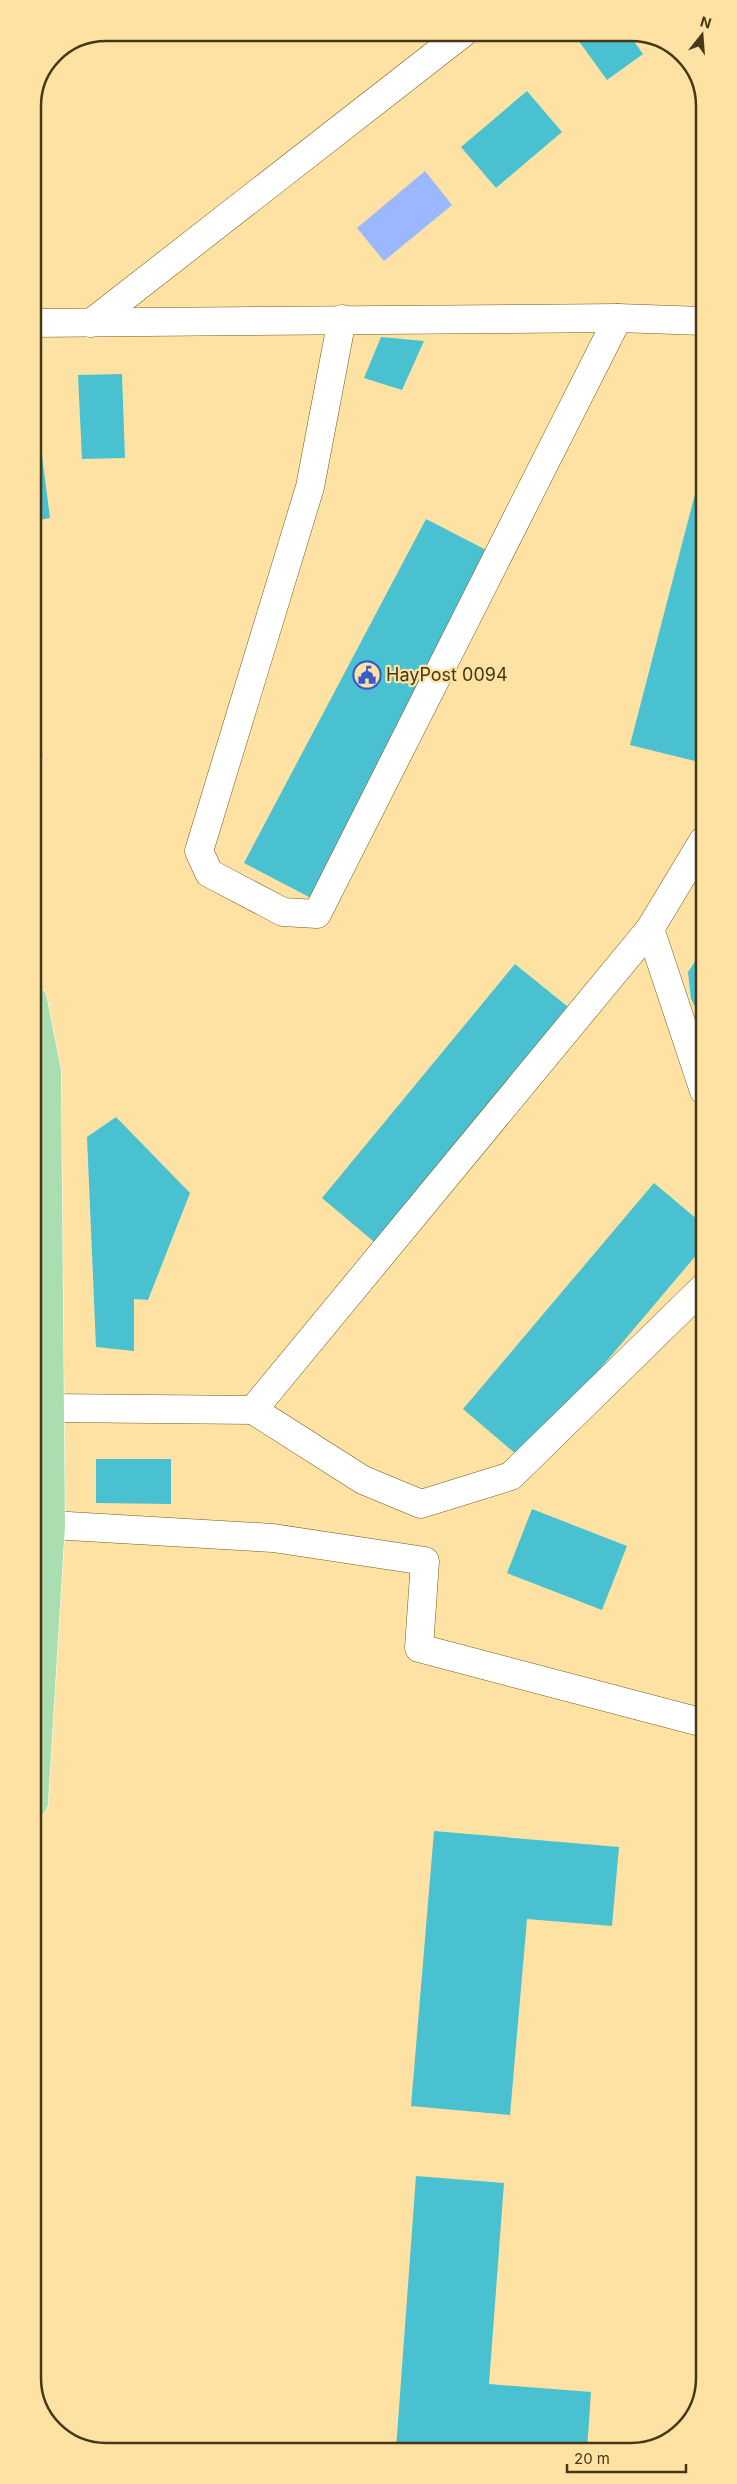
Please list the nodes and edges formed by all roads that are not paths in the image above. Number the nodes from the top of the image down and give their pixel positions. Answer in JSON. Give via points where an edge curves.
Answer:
{"nodes":[{"id":1,"x":453,"y":41,"type":"edge"},
{"id":2,"x":618,"y":318,"type":"junction"},
{"id":3,"x":342,"y":320,"type":"junction"},
{"id":4,"x":696,"y":321,"type":"edge"},
{"id":5,"x":41,"y":323,"type":"edge"},
{"id":6,"x":90,"y":323,"type":"junction"},
{"id":7,"x":696,"y":854,"type":"edge"},
{"id":8,"x":650,"y":929,"type":"junction"},
{"id":9,"x":41,"y":1041,"type":"edge"},
{"id":10,"x":696,"y":1068,"type":"edge"},
{"id":11,"x":696,"y":1295,"type":"edge"},
{"id":12,"x":50,"y":1408,"type":"junction"},
{"id":13,"x":253,"y":1410,"type":"junction"},
{"id":14,"x":51,"y":1525,"type":"junction"},
{"id":15,"x":41,"y":1689,"type":"edge"},
{"id":16,"x":696,"y":1721,"type":"edge"}],
"edges":[{"from":1,"to":6,"type":"lane"},
{"from":2,"to":3,"type":"lane"},
{"from":2,"to":3,"type":"lane","via":[[317,914],[283,912],[209,873],[200,851],[310,486]]},
{"from":2,"to":4,"type":"lane"},
{"from":3,"to":6,"type":"lane"},
{"from":5,"to":6,"type":"lane"},
{"from":7,"to":8,"type":"lane"},
{"from":8,"to":10,"type":"lane"},
{"from":8,"to":13,"type":"lane"},
{"from":9,"to":12,"type":"main road","via":[[47,1071]]},
{"from":11,"to":13,"type":"lane","via":[[511,1476],[421,1504],[363,1480]]},
{"from":12,"to":13,"type":"lane"},
{"from":12,"to":14,"type":"main road"},
{"from":14,"to":15,"type":"main road"},
{"from":14,"to":16,"type":"lane","via":[[272,1538],[425,1561],[419,1648]]}]}
